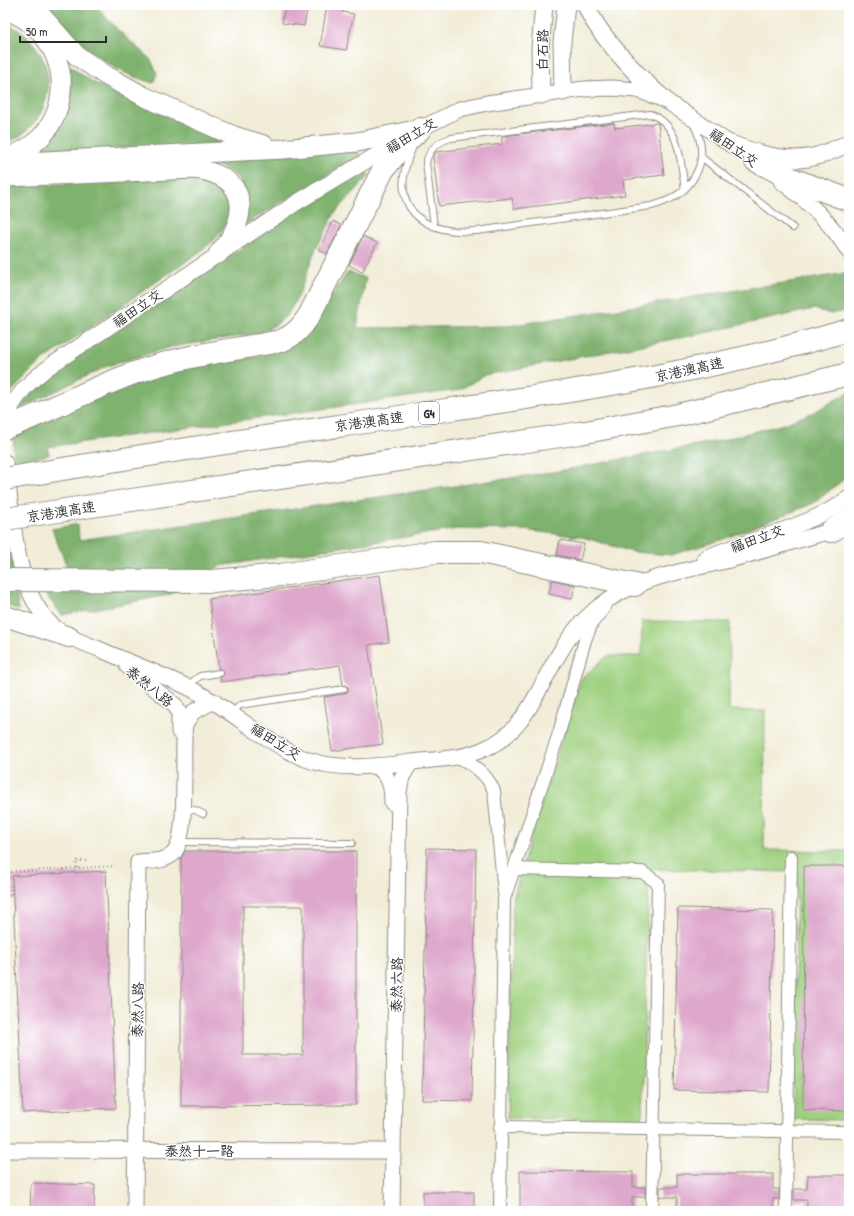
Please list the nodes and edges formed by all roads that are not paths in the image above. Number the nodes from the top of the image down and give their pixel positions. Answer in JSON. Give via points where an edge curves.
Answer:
{"nodes":[{"id":1,"x":26,"y":5,"type":"edge"},
{"id":2,"x":544,"y":5,"type":"edge"},
{"id":3,"x":566,"y":5,"type":"edge"},
{"id":4,"x":586,"y":5,"type":"edge"},
{"id":5,"x":6,"y":10,"type":"edge"},
{"id":6,"x":52,"y":35,"type":"junction"},
{"id":7,"x":563,"y":92,"type":"junction"},
{"id":8,"x":541,"y":94,"type":"junction"},
{"id":9,"x":665,"y":100,"type":"junction"},
{"id":10,"x":686,"y":113,"type":"junction"},
{"id":11,"x":420,"y":129,"type":"junction"},
{"id":12,"x":849,"y":143,"type":"edge"},
{"id":13,"x":731,"y":144,"type":"junction"},
{"id":14,"x":283,"y":149,"type":"junction"},
{"id":15,"x":701,"y":157,"type":"junction"},
{"id":16,"x":5,"y":160,"type":"edge"},
{"id":17,"x":755,"y":160,"type":"junction"},
{"id":18,"x":5,"y":163,"type":"edge"},
{"id":19,"x":5,"y":177,"type":"edge"},
{"id":20,"x":685,"y":189,"type":"junction"},
{"id":21,"x":849,"y":200,"type":"edge"},
{"id":22,"x":434,"y":226,"type":"junction"},
{"id":23,"x":793,"y":228,"type":"dead end"},
{"id":24,"x":849,"y":252,"type":"edge"},
{"id":25,"x":218,"y":254,"type":"junction"},
{"id":26,"x":849,"y":330,"type":"edge"},
{"id":27,"x":849,"y":374,"type":"edge"},
{"id":28,"x":5,"y":427,"type":"edge"},
{"id":29,"x":5,"y":462,"type":"edge"},
{"id":30,"x":5,"y":479,"type":"edge"},
{"id":31,"x":849,"y":498,"type":"edge"},
{"id":32,"x":5,"y":519,"type":"edge"},
{"id":33,"x":843,"y":527,"type":"edge"},
{"id":34,"x":664,"y":576,"type":"junction"},
{"id":35,"x":5,"y":580,"type":"edge"},
{"id":36,"x":626,"y":590,"type":"junction"},
{"id":37,"x":5,"y":616,"type":"edge"},
{"id":38,"x":69,"y":637,"type":"junction"},
{"id":39,"x":114,"y":656,"type":"junction"},
{"id":40,"x":220,"y":674,"type":"dead end"},
{"id":41,"x":187,"y":686,"type":"junction"},
{"id":42,"x":344,"y":689,"type":"dead end"},
{"id":43,"x":214,"y":701,"type":"junction"},
{"id":44,"x":232,"y":713,"type":"junction"},
{"id":45,"x":458,"y":757,"type":"junction"},
{"id":46,"x":411,"y":762,"type":"junction"},
{"id":47,"x":376,"y":766,"type":"junction"},
{"id":48,"x":183,"y":810,"type":"junction"},
{"id":49,"x":203,"y":814,"type":"dead end"},
{"id":50,"x":180,"y":841,"type":"junction"},
{"id":51,"x":352,"y":843,"type":"dead end"},
{"id":52,"x":791,"y":857,"type":"dead end"},
{"id":53,"x":513,"y":870,"type":"junction"},
{"id":54,"x":504,"y":899,"type":"junction"},
{"id":55,"x":500,"y":1127,"type":"junction"},
{"id":56,"x":654,"y":1129,"type":"junction"},
{"id":57,"x":787,"y":1131,"type":"junction"},
{"id":58,"x":849,"y":1132,"type":"edge"},
{"id":59,"x":5,"y":1150,"type":"edge"},
{"id":60,"x":135,"y":1150,"type":"junction"},
{"id":61,"x":390,"y":1151,"type":"junction"},
{"id":62,"x":135,"y":1211,"type":"edge"},
{"id":63,"x":386,"y":1211,"type":"edge"},
{"id":64,"x":392,"y":1211,"type":"edge"},
{"id":65,"x":500,"y":1211,"type":"edge"},
{"id":66,"x":652,"y":1211,"type":"edge"},
{"id":67,"x":786,"y":1211,"type":"edge"}],
"edges":[{"from":1,"to":6,"type":"main road","via":[[40,14]]},
{"from":2,"to":8,"type":"main road","name":"白石路","via":[[540,48]]},
{"from":3,"to":7,"type":"main road","name":"白石路","via":[[562,42]]},
{"from":4,"to":9,"type":"main road","via":[[594,22],[649,86]]},
{"from":5,"to":6,"type":"main road"},
{"from":6,"to":14,"type":"main road","via":[[106,76],[143,96],[234,136]]},
{"from":6,"to":16,"type":"main road","via":[[62,76],[62,93],[57,112],[46,131],[33,144]]},
{"from":7,"to":8,"type":"street","name":"福田立交"},
{"from":7,"to":9,"type":"street","name":"福田立交","via":[[624,88],[650,93]]},
{"from":8,"to":11,"type":"street","name":"福田立交","via":[[460,109]]},
{"from":9,"to":10,"type":"street","name":"福田立交"},
{"from":10,"to":13,"type":"street","name":"福田立交"},
{"from":10,"to":15,"type":"lane","via":[[700,139]]},
{"from":11,"to":14,"type":"main road","via":[[357,142]]},
{"from":11,"to":22,"type":"lane","via":[[405,168],[403,189],[408,206],[414,214]]},
{"from":11,"to":25,"type":"street","name":"福田立交"},
{"from":11,"to":28,"type":"highway","via":[[383,170],[310,314],[292,336],[281,341],[158,365],[103,384]]},
{"from":12,"to":13,"type":"main road","via":[[823,154],[796,159],[763,154]]},
{"from":13,"to":17,"type":"street","name":"福田立交"},
{"from":14,"to":18,"type":"main road"},
{"from":15,"to":20,"type":"lane","via":[[697,173]]},
{"from":15,"to":23,"type":"lane"},
{"from":17,"to":21,"type":"highway","via":[[792,179]]},
{"from":17,"to":24,"type":"street","name":"福田立交","via":[[809,202],[838,233]]},
{"from":19,"to":25,"type":"main road","via":[[195,169],[218,174],[228,180],[234,189],[239,200],[240,212],[238,225],[232,237]]},
{"from":20,"to":22,"type":"lane","via":[[670,200],[651,206],[477,231],[454,231]]},
{"from":20,"to":22,"type":"lane","via":[[672,131],[662,120],[650,114],[451,138],[439,143],[430,152],[426,163]]},
{"from":25,"to":28,"type":"street","name":"福田立交","via":[[34,378],[12,404]]},
{"from":26,"to":30,"type":"highway","name":"京港澳高速","number":"G4","bridge":true,"via":[[759,355],[592,388],[113,460]]},
{"from":27,"to":32,"type":"highway","name":"京港澳高速","bridge":true,"via":[[678,415],[580,433]]},
{"from":29,"to":38,"type":"street","name":"福田立交","via":[[23,578],[48,620]]},
{"from":31,"to":34,"type":"street","name":"福田立交","via":[[809,519],[730,547]]},
{"from":33,"to":34,"type":"street","name":"福田立交"},
{"from":34,"to":36,"type":"street","name":"福田立交"},
{"from":35,"to":36,"type":"highway","bridge":true,"via":[[212,581],[272,576],[456,550],[480,552]]},
{"from":36,"to":45,"type":"street","name":"福田立交","via":[[597,608],[570,636],[531,706],[503,740],[488,748]]},
{"from":36,"to":53,"type":"street","via":[[599,614],[585,640],[557,740]]},
{"from":37,"to":38,"type":"highway"},
{"from":38,"to":39,"type":"street","name":"福田立交"},
{"from":39,"to":41,"type":"street","name":"福田立交"},
{"from":39,"to":50,"type":"street","name":"泰然八路","via":[[174,702],[178,710]]},
{"from":40,"to":41,"type":"lane","via":[[200,676]]},
{"from":41,"to":43,"type":"street","name":"福田立交"},
{"from":42,"to":44,"type":"lane","via":[[240,705]]},
{"from":43,"to":44,"type":"street","name":"福田立交"},
{"from":43,"to":48,"type":"street","name":"泰然八路","via":[[193,712],[185,724]]},
{"from":44,"to":47,"type":"street","name":"福田立交","via":[[320,764]]},
{"from":45,"to":46,"type":"street","name":"福田立交"},
{"from":45,"to":54,"type":"street","via":[[478,769],[491,783],[494,791]]},
{"from":46,"to":47,"type":"street","name":"福田立交"},
{"from":46,"to":61,"type":"street","name":"泰然六路","via":[[402,777],[399,792]]},
{"from":47,"to":61,"type":"street","name":"泰然六路","via":[[388,778],[392,795]]},
{"from":48,"to":49,"type":"lane","via":[[195,810]]},
{"from":48,"to":50,"type":"street","name":"泰然八路"},
{"from":50,"to":51,"type":"lane"},
{"from":50,"to":60,"type":"street","name":"泰然八路","via":[[175,852],[168,858],[138,862]]},
{"from":52,"to":57,"type":"street"},
{"from":53,"to":54,"type":"street"},
{"from":53,"to":56,"type":"street","via":[[642,872],[658,883]]},
{"from":54,"to":55,"type":"street"},
{"from":55,"to":56,"type":"street"},
{"from":55,"to":65,"type":"street"},
{"from":56,"to":57,"type":"street"},
{"from":56,"to":66,"type":"street"},
{"from":57,"to":58,"type":"street"},
{"from":57,"to":67,"type":"street"},
{"from":59,"to":60,"type":"street","name":"泰然十一路"},
{"from":60,"to":61,"type":"street","name":"泰然十一路"},
{"from":60,"to":62,"type":"street","name":"泰然八路"},
{"from":61,"to":63,"type":"street","name":"泰然六路"},
{"from":61,"to":64,"type":"street","name":"泰然六路"}]}
